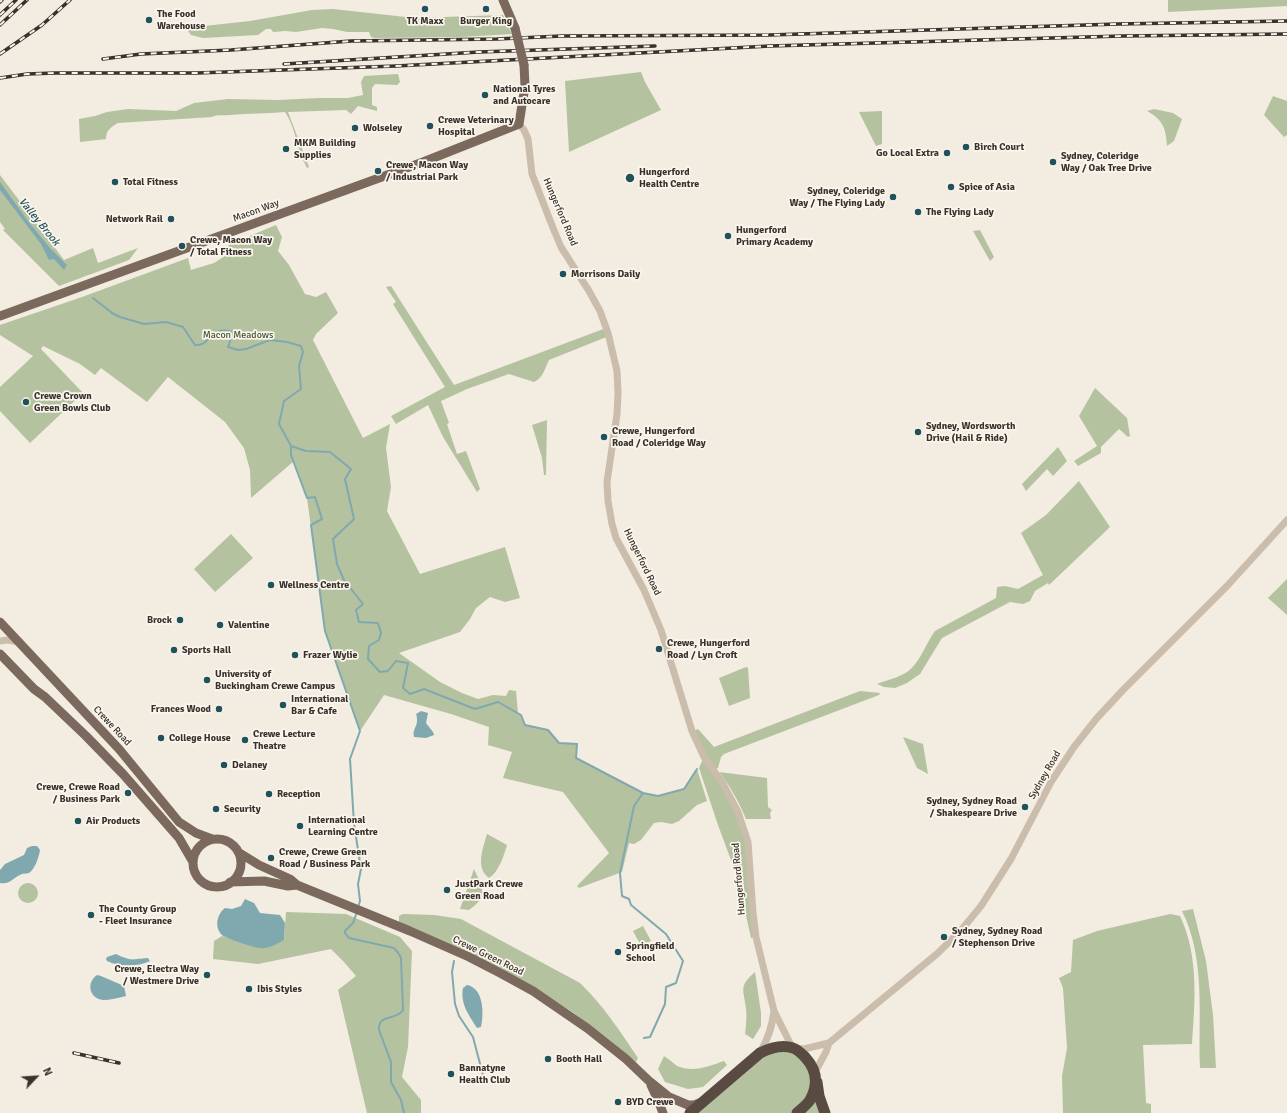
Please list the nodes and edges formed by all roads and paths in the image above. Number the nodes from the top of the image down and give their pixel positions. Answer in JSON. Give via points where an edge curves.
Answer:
{"nodes":[{"id":1,"x":503,"y":0,"type":"edge"},
{"id":2,"x":519,"y":124,"type":"junction"},
{"id":3,"x":0,"y":316,"type":"edge"},
{"id":4,"x":1287,"y":520,"type":"edge"},
{"id":5,"x":0,"y":622,"type":"edge"},
{"id":6,"x":0,"y":641,"type":"edge"},
{"id":7,"x":20,"y":642,"type":"junction"},
{"id":8,"x":0,"y":654,"type":"edge"},
{"id":9,"x":212,"y":839,"type":"junction"},
{"id":10,"x":238,"y":852,"type":"junction"},
{"id":11,"x":193,"y":862,"type":"junction"},
{"id":12,"x":230,"y":882,"type":"junction"},
{"id":13,"x":297,"y":885,"type":"junction"},
{"id":14,"x":774,"y":1011,"type":"junction"},
{"id":15,"x":829,"y":1043,"type":"junction"},
{"id":16,"x":793,"y":1048,"type":"junction"},
{"id":17,"x":760,"y":1052,"type":"junction"},
{"id":18,"x":816,"y":1074,"type":"junction"},
{"id":19,"x":648,"y":1080,"type":"junction"},
{"id":20,"x":704,"y":1101,"type":"junction"},
{"id":21,"x":663,"y":1113,"type":"edge"},
{"id":22,"x":690,"y":1113,"type":"edge"},
{"id":23,"x":797,"y":1113,"type":"edge"},
{"id":24,"x":825,"y":1113,"type":"edge"}],
"edges":[{"from":1,"to":2,"type":"main road","bridge":true,"via":[[515,28],[524,65],[525,86]]},
{"from":2,"to":3,"type":"main road","name":"Macon Way","via":[[423,162]]},
{"from":2,"to":14,"type":"street","name":"Hungerford Road","via":[[528,139],[532,174],[551,224],[561,247],[593,298],[608,333],[617,371],[618,393],[607,482],[612,524],[616,538],[644,590],[661,630],[692,731],[704,757],[722,782],[738,812],[748,842],[755,929]]},
{"from":4,"to":15,"type":"street","name":"Sydney Road","via":[[1228,585],[1097,718],[1051,782],[1012,859],[963,928],[938,953]]},
{"from":5,"to":7,"type":"main road","name":"Crewe Road"},
{"from":6,"to":7,"type":"street"},
{"from":7,"to":9,"type":"main road","name":"Crewe Road","via":[[119,749],[179,822]]},
{"from":8,"to":11,"type":"main road","via":[[123,774],[184,844]]},
{"from":9,"to":10,"type":"main road","via":[[218,838],[228,842]]},
{"from":9,"to":11,"type":"main road","via":[[197,849]]},
{"from":10,"to":12,"type":"main road","via":[[240,870]]},
{"from":10,"to":13,"type":"main road","name":"Crewe Green Road"},
{"from":11,"to":12,"type":"main road","via":[[198,877],[207,884],[221,886]]},
{"from":12,"to":13,"type":"main road","name":"Crewe Green Road","via":[[264,881],[288,886]]},
{"from":13,"to":19,"type":"main road","name":"Crewe Green Road","via":[[474,960],[523,985],[587,1028]]},
{"from":14,"to":16,"type":"street","name":"Hungerford Road"},
{"from":14,"to":17,"type":"street","name":"Hungerford Road","via":[[767,1042]]},
{"from":15,"to":16,"type":"street","name":"Sydney Road","via":[[804,1049]]},
{"from":15,"to":18,"type":"street","name":"Sydney Road"},
{"from":16,"to":17,"type":"highway","via":[[780,1046]]},
{"from":16,"to":18,"type":"highway","via":[[809,1061]]},
{"from":17,"to":20,"type":"highway"},
{"from":18,"to":23,"type":"highway","via":[[809,1101]]},
{"from":18,"to":24,"type":"highway","via":[[819,1096]]},
{"from":19,"to":20,"type":"main road","name":"Crewe Green Road","via":[[669,1097],[683,1104],[694,1105]]},
{"from":19,"to":21,"type":"main road","name":"Crewe Green Road"},
{"from":20,"to":22,"type":"highway"}]}
